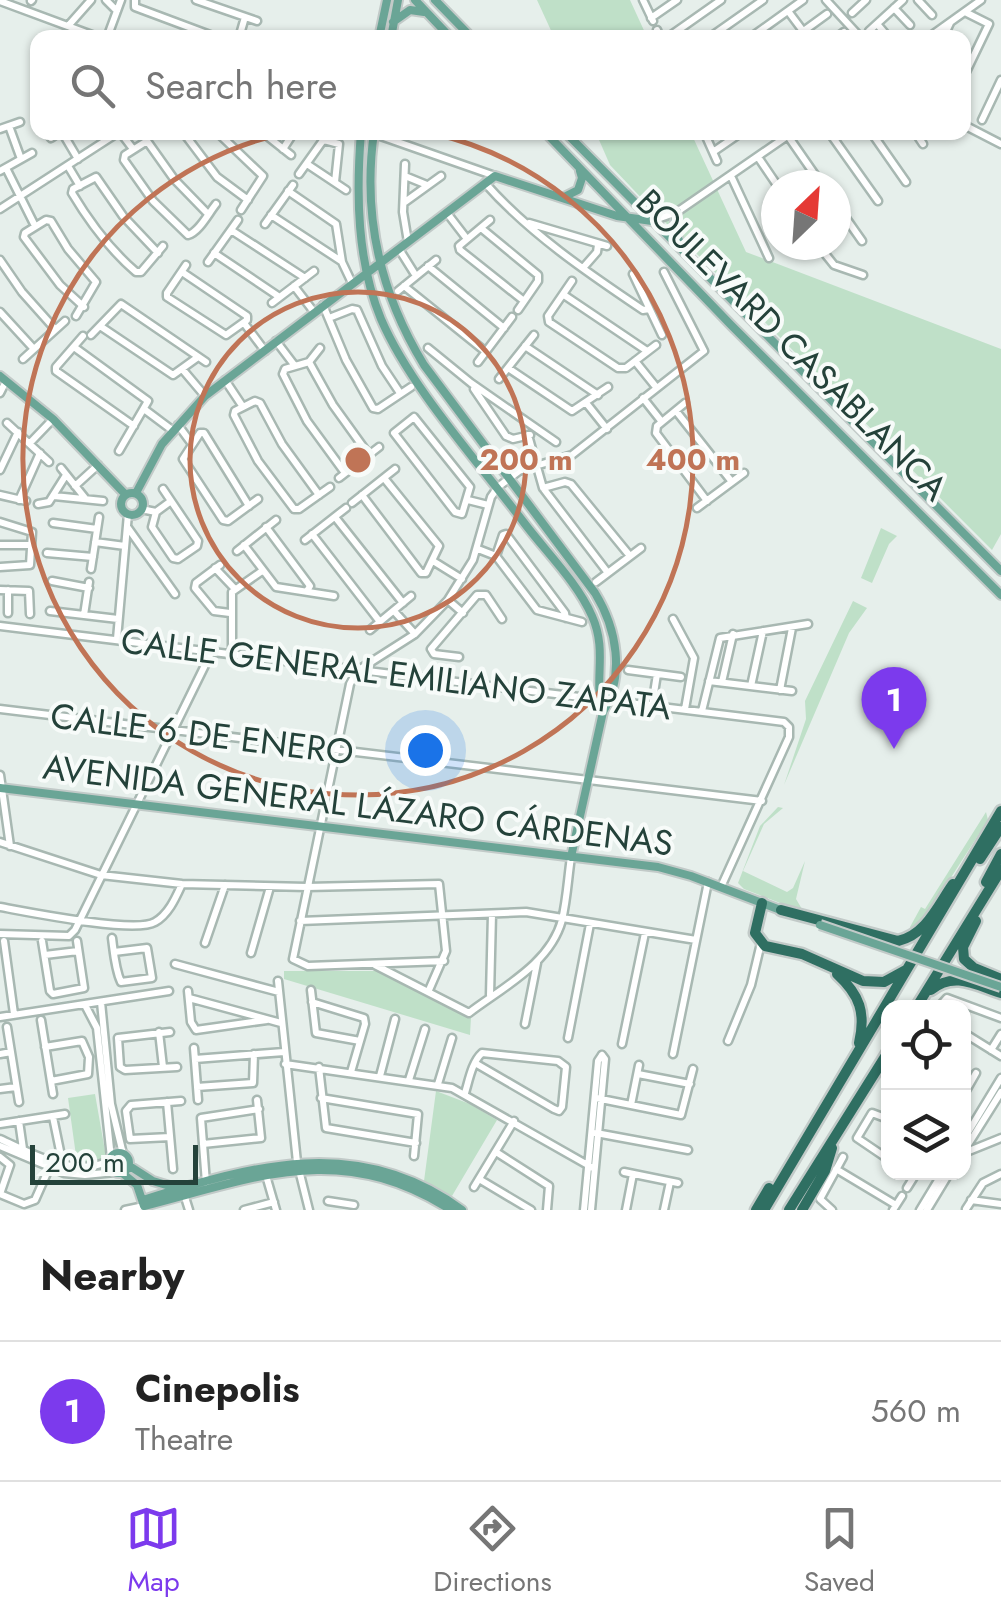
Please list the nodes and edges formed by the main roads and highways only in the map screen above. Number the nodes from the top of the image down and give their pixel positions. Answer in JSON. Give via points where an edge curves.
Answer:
{"nodes":[{"id":1,"x":386,"y":0,"type":"edge"},
{"id":2,"x":398,"y":0,"type":"edge"},
{"id":3,"x":415,"y":0,"type":"edge"},
{"id":4,"x":435,"y":0,"type":"edge"},
{"id":5,"x":430,"y":16,"type":"junction"},
{"id":6,"x":393,"y":22,"type":"junction"},
{"id":7,"x":380,"y":30,"type":"edge"},
{"id":8,"x":392,"y":30,"type":"edge"},
{"id":9,"x":443,"y":30,"type":"edge"},
{"id":10,"x":464,"y":30,"type":"edge"},
{"id":11,"x":361,"y":140,"type":"edge"},
{"id":12,"x":373,"y":140,"type":"edge"},
{"id":13,"x":553,"y":140,"type":"edge"},
{"id":14,"x":573,"y":140,"type":"edge"},
{"id":15,"x":578,"y":166,"type":"junction"},
{"id":16,"x":561,"y":197,"type":"junction"},
{"id":17,"x":678,"y":212,"type":"road end"},
{"id":18,"x":629,"y":219,"type":"junction"},
{"id":19,"x":652,"y":221,"type":"junction"},
{"id":20,"x":686,"y":256,"type":"junction"},
{"id":21,"x":378,"y":264,"type":"junction"},
{"id":22,"x":367,"y":272,"type":"junction"},
{"id":23,"x":3,"y":378,"type":"edge"},
{"id":24,"x":126,"y":494,"type":"junction"},
{"id":25,"x":136,"y":494,"type":"junction"},
{"id":26,"x":1001,"y":571,"type":"edge"},
{"id":27,"x":1001,"y":595,"type":"edge"},
{"id":28,"x":603,"y":712,"type":"junction"},
{"id":29,"x":1,"y":788,"type":"edge"},
{"id":30,"x":1001,"y":811,"type":"edge"},
{"id":31,"x":1001,"y":827,"type":"edge"},
{"id":32,"x":985,"y":838,"type":"junction"},
{"id":33,"x":1001,"y":854,"type":"edge"},
{"id":34,"x":571,"y":857,"type":"junction"},
{"id":35,"x":1001,"y":872,"type":"edge"},
{"id":36,"x":762,"y":903,"type":"junction"},
{"id":37,"x":781,"y":910,"type":"junction"},
{"id":38,"x":927,"y":940,"type":"junction"},
{"id":39,"x":945,"y":958,"type":"junction"},
{"id":40,"x":912,"y":964,"type":"junction"},
{"id":41,"x":832,"y":970,"type":"junction"},
{"id":42,"x":1001,"y":979,"type":"edge"},
{"id":43,"x":1001,"y":990,"type":"edge"},
{"id":44,"x":921,"y":1000,"type":"edge"},
{"id":45,"x":922,"y":1000,"type":"edge"},
{"id":46,"x":857,"y":1054,"type":"junction"},
{"id":47,"x":881,"y":1063,"type":"edge"},
{"id":48,"x":813,"y":1128,"type":"junction"},
{"id":49,"x":834,"y":1140,"type":"junction"},
{"id":50,"x":298,"y":1166,"type":"junction"},
{"id":51,"x":121,"y":1170,"type":"junction"},
{"id":52,"x":183,"y":1192,"type":"junction"},
{"id":53,"x":450,"y":1210,"type":"edge"},
{"id":54,"x":462,"y":1210,"type":"edge"},
{"id":55,"x":756,"y":1210,"type":"edge"},
{"id":56,"x":764,"y":1210,"type":"edge"},
{"id":57,"x":789,"y":1210,"type":"edge"},
{"id":58,"x":802,"y":1210,"type":"edge"}],
"edges":[{"from":1,"to":7,"type":"main road"},
{"from":2,"to":6,"type":"main road"},
{"from":3,"to":5,"type":"main road"},
{"from":4,"to":10,"type":"main road"},
{"from":5,"to":6,"type":"main road","via":[[410,10]]},
{"from":5,"to":9,"type":"main road"},
{"from":6,"to":8,"type":"main road"},
{"from":11,"to":22,"type":"main road","via":[[359,218]]},
{"from":12,"to":21,"type":"main road"},
{"from":13,"to":15,"type":"main road","name":"BOULEVARD CASABLANCA"},
{"from":14,"to":19,"type":"main road","name":"BOULEVARD CASABLANCA"},
{"from":15,"to":16,"type":"main road","via":[[581,184]]},
{"from":15,"to":18,"type":"main road","name":"BOULEVARD CASABLANCA"},
{"from":16,"to":18,"type":"main road"},
{"from":16,"to":21,"type":"main road","via":[[495,176]]},
{"from":17,"to":20,"type":"main road","via":[[675,234]]},
{"from":18,"to":19,"type":"main road"},
{"from":18,"to":27,"type":"main road","name":"BOULEVARD CASABLANCA"},
{"from":19,"to":20,"type":"main road","name":"BOULEVARD CASABLANCA"},
{"from":20,"to":26,"type":"main road","name":"BOULEVARD CASABLANCA"},
{"from":21,"to":22,"type":"main road"},
{"from":21,"to":28,"type":"main road","via":[[424,365],[604,607],[616,652]]},
{"from":22,"to":25,"type":"main road","via":[[205,396],[174,427]]},
{"from":22,"to":28,"type":"main road","via":[[391,340],[591,614],[601,643]]},
{"from":23,"to":24,"type":"main road"},
{"from":24,"to":25,"type":"main road"},
{"from":24,"to":25,"type":"main road","via":[[121,507],[128,514],[142,508]]},
{"from":28,"to":34,"type":"main road"},
{"from":29,"to":34,"type":"main road","name":"AVENIDA GENERAL LÁZARO CÁRDENAS"},
{"from":30,"to":32,"type":"highway"},
{"from":31,"to":38,"type":"highway"},
{"from":32,"to":37,"type":"highway","via":[[910,938],[886,940]]},
{"from":32,"to":38,"type":"highway"},
{"from":33,"to":39,"type":"highway"},
{"from":34,"to":36,"type":"main road","name":"AVENIDA GENERAL LÁZARO CÁRDENAS","via":[[658,867]]},
{"from":35,"to":39,"type":"highway"},
{"from":35,"to":42,"type":"highway","via":[[962,954],[974,968]]},
{"from":36,"to":37,"type":"main road","name":"AVENIDA GENERAL LÁZARO CÁRDENAS"},
{"from":36,"to":41,"type":"highway","via":[[755,928],[761,942]]},
{"from":37,"to":43,"type":"main road","name":"AVENIDA GENERAL LÁZARO CÁRDENAS","bridge":true},
{"from":38,"to":40,"type":"highway"},
{"from":39,"to":44,"type":"highway"},
{"from":40,"to":41,"type":"highway","via":[[874,983]]},
{"from":40,"to":46,"type":"highway"},
{"from":41,"to":46,"type":"highway","via":[[861,1006]]},
{"from":43,"to":45,"type":"highway","via":[[956,978]]},
{"from":46,"to":48,"type":"highway"},
{"from":47,"to":49,"type":"highway"},
{"from":48,"to":55,"type":"highway","via":[[794,1146]]},
{"from":48,"to":56,"type":"highway"},
{"from":49,"to":57,"type":"highway"},
{"from":49,"to":58,"type":"highway"},
{"from":50,"to":52,"type":"main road"},
{"from":50,"to":53,"type":"main road","via":[[368,1174]]},
{"from":50,"to":54,"type":"main road","via":[[329,1162],[397,1176]]},
{"from":51,"to":51,"type":"main road","via":[[122,1154],[110,1159]]},
{"from":51,"to":52,"type":"main road"},
{"from":51,"to":52,"type":"main road","via":[[144,1203]]}]}
